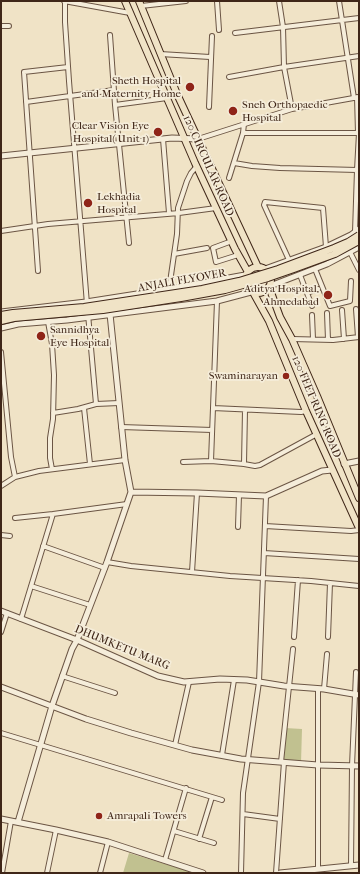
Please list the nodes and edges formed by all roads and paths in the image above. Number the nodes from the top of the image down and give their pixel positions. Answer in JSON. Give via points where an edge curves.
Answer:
{"nodes":[{"id":1,"x":65,"y":1,"type":"edge"},
{"id":2,"x":125,"y":1,"type":"edge"},
{"id":3,"x":185,"y":1,"type":"edge"},
{"id":4,"x":216,"y":1,"type":"edge"},
{"id":5,"x":279,"y":1,"type":"edge"},
{"id":6,"x":339,"y":1,"type":"edge"},
{"id":7,"x":140,"y":4,"type":"edge"},
{"id":8,"x":130,"y":13,"type":"junction"},
{"id":9,"x":359,"y":18,"type":"edge"},
{"id":10,"x":342,"y":20,"type":"junction"},
{"id":11,"x":1,"y":26,"type":"edge"},
{"id":12,"x":9,"y":26,"type":"dead end"},
{"id":13,"x":283,"y":27,"type":"junction"},
{"id":14,"x":219,"y":30,"type":"dead end"},
{"id":15,"x":235,"y":33,"type":"dead end"},
{"id":16,"x":110,"y":35,"type":"dead end"},
{"id":17,"x":212,"y":36,"type":"dead end"},
{"id":18,"x":160,"y":54,"type":"junction"},
{"id":19,"x":359,"y":56,"type":"edge"},
{"id":20,"x":210,"y":57,"type":"junction"},
{"id":21,"x":348,"y":57,"type":"junction"},
{"id":22,"x":68,"y":67,"type":"junction"},
{"id":23,"x":284,"y":67,"type":"junction"},
{"id":24,"x":229,"y":77,"type":"dead end"},
{"id":25,"x":114,"y":90,"type":"junction"},
{"id":26,"x":70,"y":97,"type":"junction"},
{"id":27,"x":357,"y":97,"type":"edge"},
{"id":28,"x":167,"y":98,"type":"junction"},
{"id":29,"x":26,"y":102,"type":"junction"},
{"id":30,"x":115,"y":105,"type":"junction"},
{"id":31,"x":209,"y":107,"type":"dead end"},
{"id":32,"x":292,"y":109,"type":"junction"},
{"id":33,"x":244,"y":124,"type":"junction"},
{"id":34,"x":242,"y":133,"type":"junction"},
{"id":35,"x":358,"y":133,"type":"edge"},
{"id":36,"x":163,"y":139,"type":"junction"},
{"id":37,"x":185,"y":139,"type":"junction"},
{"id":38,"x":198,"y":139,"type":"junction"},
{"id":39,"x":119,"y":143,"type":"junction"},
{"id":40,"x":74,"y":148,"type":"junction"},
{"id":41,"x":30,"y":153,"type":"junction"},
{"id":42,"x":1,"y":156,"type":"edge"},
{"id":43,"x":234,"y":163,"type":"junction"},
{"id":44,"x":196,"y":166,"type":"junction"},
{"id":45,"x":357,"y":170,"type":"junction"},
{"id":46,"x":230,"y":178,"type":"dead end"},
{"id":47,"x":216,"y":208,"type":"junction"},
{"id":48,"x":169,"y":213,"type":"junction"},
{"id":49,"x":179,"y":213,"type":"junction"},
{"id":50,"x":126,"y":218,"type":"junction"},
{"id":51,"x":80,"y":222,"type":"junction"},
{"id":52,"x":36,"y":226,"type":"junction"},
{"id":53,"x":1,"y":231,"type":"edge"},
{"id":54,"x":358,"y":232,"type":"edge"},
{"id":55,"x":232,"y":241,"type":"junction"},
{"id":56,"x":359,"y":241,"type":"edge"},
{"id":57,"x":129,"y":243,"type":"dead end"},
{"id":58,"x":326,"y":247,"type":"junction"},
{"id":59,"x":359,"y":247,"type":"edge"},
{"id":60,"x":207,"y":248,"type":"dead end"},
{"id":61,"x":350,"y":252,"type":"junction"},
{"id":62,"x":174,"y":254,"type":"junction"},
{"id":63,"x":238,"y":254,"type":"junction"},
{"id":64,"x":289,"y":260,"type":"junction"},
{"id":65,"x":258,"y":267,"type":"junction"},
{"id":66,"x":265,"y":269,"type":"junction"},
{"id":67,"x":315,"y":269,"type":"junction"},
{"id":68,"x":359,"y":270,"type":"edge"},
{"id":69,"x":38,"y":271,"type":"dead end"},
{"id":70,"x":247,"y":273,"type":"junction"},
{"id":71,"x":300,"y":275,"type":"junction"},
{"id":72,"x":351,"y":281,"type":"dead end"},
{"id":73,"x":270,"y":286,"type":"junction"},
{"id":74,"x":169,"y":289,"type":"junction"},
{"id":75,"x":318,"y":289,"type":"dead end"},
{"id":76,"x":253,"y":293,"type":"junction"},
{"id":77,"x":308,"y":294,"type":"junction"},
{"id":78,"x":217,"y":301,"type":"junction"},
{"id":79,"x":86,"y":302,"type":"junction"},
{"id":80,"x":312,"y":306,"type":"dead end"},
{"id":81,"x":356,"y":309,"type":"dead end"},
{"id":82,"x":342,"y":310,"type":"dead end"},
{"id":83,"x":1,"y":312,"type":"edge"},
{"id":84,"x":327,"y":313,"type":"dead end"},
{"id":85,"x":110,"y":314,"type":"junction"},
{"id":86,"x":1,"y":315,"type":"edge"},
{"id":87,"x":312,"y":315,"type":"dead end"},
{"id":88,"x":88,"y":317,"type":"junction"},
{"id":89,"x":1,"y":321,"type":"edge"},
{"id":90,"x":48,"y":322,"type":"junction"},
{"id":91,"x":1,"y":328,"type":"edge"},
{"id":92,"x":359,"y":337,"type":"edge"},
{"id":93,"x":292,"y":339,"type":"junction"},
{"id":94,"x":313,"y":339,"type":"junction"},
{"id":95,"x":344,"y":339,"type":"junction"},
{"id":96,"x":328,"y":340,"type":"junction"},
{"id":97,"x":1,"y":352,"type":"edge"},
{"id":98,"x":2,"y":382,"type":"edge"},
{"id":99,"x":119,"y":403,"type":"junction"},
{"id":100,"x":96,"y":404,"type":"junction"},
{"id":101,"x":84,"y":408,"type":"junction"},
{"id":102,"x":213,"y":408,"type":"junction"},
{"id":103,"x":245,"y":410,"type":"junction"},
{"id":104,"x":306,"y":411,"type":"junction"},
{"id":105,"x":53,"y":413,"type":"junction"},
{"id":106,"x":121,"y":427,"type":"junction"},
{"id":107,"x":212,"y":430,"type":"junction"},
{"id":108,"x":317,"y":434,"type":"junction"},
{"id":109,"x":125,"y":460,"type":"junction"},
{"id":110,"x":212,"y":461,"type":"junction"},
{"id":111,"x":359,"y":461,"type":"edge"},
{"id":112,"x":183,"y":462,"type":"dead end"},
{"id":113,"x":90,"y":464,"type":"junction"},
{"id":114,"x":244,"y":464,"type":"junction"},
{"id":115,"x":344,"y":464,"type":"junction"},
{"id":116,"x":52,"y":469,"type":"junction"},
{"id":117,"x":332,"y":470,"type":"junction"},
{"id":118,"x":15,"y":477,"type":"junction"},
{"id":119,"x":1,"y":486,"type":"edge"},
{"id":120,"x":131,"y":492,"type":"junction"},
{"id":121,"x":197,"y":493,"type":"junction"},
{"id":122,"x":239,"y":495,"type":"junction"},
{"id":123,"x":266,"y":496,"type":"junction"},
{"id":124,"x":359,"y":498,"type":"edge"},
{"id":125,"x":127,"y":504,"type":"junction"},
{"id":126,"x":53,"y":514,"type":"junction"},
{"id":127,"x":15,"y":518,"type":"dead end"},
{"id":128,"x":266,"y":526,"type":"junction"},
{"id":129,"x":238,"y":527,"type":"dead end"},
{"id":130,"x":359,"y":529,"type":"edge"},
{"id":131,"x":1,"y":535,"type":"edge"},
{"id":132,"x":10,"y":536,"type":"dead end"},
{"id":133,"x":43,"y":546,"type":"junction"},
{"id":134,"x":264,"y":553,"type":"junction"},
{"id":135,"x":359,"y":559,"type":"edge"},
{"id":136,"x":106,"y":565,"type":"junction"},
{"id":137,"x":192,"y":572,"type":"junction"},
{"id":138,"x":264,"y":578,"type":"junction"},
{"id":139,"x":298,"y":580,"type":"junction"},
{"id":140,"x":330,"y":583,"type":"junction"},
{"id":141,"x":31,"y":586,"type":"junction"},
{"id":142,"x":359,"y":586,"type":"edge"},
{"id":143,"x":90,"y":605,"type":"junction"},
{"id":144,"x":1,"y":610,"type":"edge"},
{"id":145,"x":7,"y":613,"type":"junction"},
{"id":146,"x":21,"y":618,"type":"junction"},
{"id":147,"x":1,"y":632,"type":"edge"},
{"id":148,"x":294,"y":637,"type":"dead end"},
{"id":149,"x":328,"y":637,"type":"dead end"},
{"id":150,"x":77,"y":640,"type":"junction"},
{"id":151,"x":293,"y":649,"type":"dead end"},
{"id":152,"x":327,"y":654,"type":"dead end"},
{"id":153,"x":356,"y":672,"type":"dead end"},
{"id":154,"x":62,"y":676,"type":"junction"},
{"id":155,"x":234,"y":680,"type":"junction"},
{"id":156,"x":189,"y":682,"type":"junction"},
{"id":157,"x":259,"y":682,"type":"junction"},
{"id":158,"x":1,"y":687,"type":"edge"},
{"id":159,"x":288,"y":687,"type":"junction"},
{"id":160,"x":321,"y":689,"type":"junction"},
{"id":161,"x":115,"y":692,"type":"dead end"},
{"id":162,"x":357,"y":695,"type":"edge"},
{"id":163,"x":52,"y":706,"type":"junction"},
{"id":164,"x":1,"y":734,"type":"edge"},
{"id":165,"x":41,"y":745,"type":"junction"},
{"id":166,"x":175,"y":745,"type":"junction"},
{"id":167,"x":222,"y":755,"type":"junction"},
{"id":168,"x":248,"y":759,"type":"junction"},
{"id":169,"x":282,"y":762,"type":"junction"},
{"id":170,"x":318,"y":765,"type":"junction"},
{"id":171,"x":352,"y":766,"type":"junction"},
{"id":172,"x":359,"y":766,"type":"edge"},
{"id":173,"x":186,"y":788,"type":"junction"},
{"id":174,"x":212,"y":797,"type":"junction"},
{"id":175,"x":222,"y":800,"type":"dead end"},
{"id":176,"x":243,"y":814,"type":"junction"},
{"id":177,"x":1,"y":819,"type":"edge"},
{"id":178,"x":280,"y":819,"type":"junction"},
{"id":179,"x":11,"y":821,"type":"junction"},
{"id":180,"x":18,"y":822,"type":"junction"},
{"id":181,"x":56,"y":830,"type":"junction"},
{"id":182,"x":174,"y":832,"type":"junction"},
{"id":183,"x":199,"y":839,"type":"junction"},
{"id":184,"x":108,"y":842,"type":"junction"},
{"id":185,"x":214,"y":843,"type":"dead end"},
{"id":186,"x":165,"y":860,"type":"junction"},
{"id":187,"x":359,"y":865,"type":"edge"},
{"id":188,"x":351,"y":866,"type":"junction"},
{"id":189,"x":318,"y":869,"type":"junction"},
{"id":190,"x":331,"y":870,"type":"edge"},
{"id":191,"x":298,"y":872,"type":"edge"},
{"id":192,"x":2,"y":873,"type":"edge"},
{"id":193,"x":47,"y":873,"type":"edge"},
{"id":194,"x":100,"y":873,"type":"edge"},
{"id":195,"x":204,"y":873,"type":"edge"},
{"id":196,"x":240,"y":873,"type":"edge"},
{"id":197,"x":276,"y":873,"type":"edge"},
{"id":198,"x":280,"y":873,"type":"edge"}],
"edges":[{"from":1,"to":8,"type":"street"},
{"from":1,"to":22,"type":"street"},
{"from":2,"to":8,"type":"main road","name":"120 CIRCULAR ROAD"},
{"from":3,"to":7,"type":"street"},
{"from":4,"to":14,"type":"street"},
{"from":5,"to":13,"type":"street"},
{"from":6,"to":10,"type":"street"},
{"from":7,"to":18,"type":"main road","name":"120 CIRCULAR ROAD"},
{"from":8,"to":28,"type":"main road","name":"120 CIRCULAR ROAD"},
{"from":9,"to":10,"type":"street"},
{"from":10,"to":13,"type":"street"},
{"from":10,"to":21,"type":"street"},
{"from":11,"to":12,"type":"street"},
{"from":13,"to":15,"type":"street"},
{"from":13,"to":23,"type":"street"},
{"from":16,"to":25,"type":"street"},
{"from":17,"to":20,"type":"street"},
{"from":18,"to":20,"type":"street"},
{"from":18,"to":38,"type":"main road","name":"120 CIRCULAR ROAD"},
{"from":19,"to":21,"type":"street"},
{"from":20,"to":31,"type":"street"},
{"from":21,"to":23,"type":"street"},
{"from":21,"to":27,"type":"street"},
{"from":22,"to":26,"type":"street"},
{"from":22,"to":29,"type":"street","via":[[24,72]]},
{"from":23,"to":24,"type":"street"},
{"from":23,"to":32,"type":"street"},
{"from":25,"to":26,"type":"street"},
{"from":25,"to":30,"type":"street"},
{"from":26,"to":29,"type":"street"},
{"from":26,"to":40,"type":"street"},
{"from":27,"to":32,"type":"street"},
{"from":27,"to":35,"type":"street"},
{"from":28,"to":30,"type":"street"},
{"from":28,"to":37,"type":"main road","name":"120 CIRCULAR ROAD"},
{"from":29,"to":41,"type":"street"},
{"from":30,"to":39,"type":"street"},
{"from":32,"to":33,"type":"street"},
{"from":33,"to":34,"type":"street"},
{"from":33,"to":38,"type":"street"},
{"from":34,"to":35,"type":"street"},
{"from":34,"to":43,"type":"street"},
{"from":35,"to":45,"type":"street"},
{"from":36,"to":37,"type":"street"},
{"from":36,"to":39,"type":"street"},
{"from":36,"to":48,"type":"street"},
{"from":37,"to":38,"type":"street"},
{"from":37,"to":44,"type":"main road","name":"120 CIRCULAR ROAD"},
{"from":38,"to":65,"type":"main road","name":"120 CIRCULAR ROAD"},
{"from":39,"to":40,"type":"street"},
{"from":39,"to":50,"type":"street"},
{"from":40,"to":41,"type":"street"},
{"from":40,"to":51,"type":"street"},
{"from":41,"to":42,"type":"street"},
{"from":41,"to":52,"type":"street"},
{"from":43,"to":45,"type":"street","via":[[280,168]]},
{"from":43,"to":46,"type":"street"},
{"from":44,"to":47,"type":"main road","name":"120 CIRCULAR ROAD"},
{"from":44,"to":49,"type":"street","via":[[181,198]]},
{"from":45,"to":54,"type":"street"},
{"from":47,"to":49,"type":"street"},
{"from":47,"to":55,"type":"main road","name":"120 CIRCULAR ROAD"},
{"from":48,"to":49,"type":"street"},
{"from":48,"to":50,"type":"street"},
{"from":49,"to":62,"type":"street"},
{"from":50,"to":51,"type":"street"},
{"from":50,"to":57,"type":"street"},
{"from":51,"to":52,"type":"street"},
{"from":51,"to":79,"type":"street"},
{"from":52,"to":53,"type":"street"},
{"from":52,"to":69,"type":"street"},
{"from":54,"to":58,"type":"street"},
{"from":54,"to":86,"type":"main road","name":"ANJALI FLYOVER","bridge":true,"via":[[348,242],[334,248],[239,281],[84,307]]},
{"from":55,"to":63,"type":"main road","name":"120 CIRCULAR ROAD"},
{"from":55,"to":63,"type":"street","via":[[213,248],[216,262]]},
{"from":56,"to":89,"type":"main road","name":"ANJALI FLYOVER","bridge":true,"via":[[335,254],[294,269],[225,290],[103,310]]},
{"from":58,"to":64,"type":"street"},
{"from":58,"to":64,"type":"street","via":[[323,208],[265,202],[264,205]]},
{"from":59,"to":61,"type":"street"},
{"from":60,"to":62,"type":"street"},
{"from":61,"to":67,"type":"street"},
{"from":61,"to":68,"type":"street"},
{"from":62,"to":74,"type":"street"},
{"from":63,"to":70,"type":"main road","name":"120 CIRCULAR ROAD"},
{"from":64,"to":66,"type":"street"},
{"from":65,"to":66,"type":"main road"},
{"from":65,"to":70,"type":"main road","via":[[250,269]]},
{"from":66,"to":73,"type":"main road","via":[[271,278]]},
{"from":67,"to":71,"type":"street"},
{"from":67,"to":72,"type":"street","via":[[330,306],[350,301]]},
{"from":70,"to":74,"type":"street"},
{"from":70,"to":76,"type":"main road","via":[[244,278],[246,286]]},
{"from":71,"to":73,"type":"street"},
{"from":71,"to":77,"type":"street"},
{"from":73,"to":76,"type":"main road","via":[[263,293]]},
{"from":73,"to":93,"type":"main road","name":"120 FEET RING ROAD","via":[[280,317]]},
{"from":74,"to":79,"type":"street"},
{"from":75,"to":77,"type":"street"},
{"from":76,"to":78,"type":"street"},
{"from":76,"to":104,"type":"main road","name":"120 FEET RING ROAD","via":[[269,321]]},
{"from":77,"to":80,"type":"street"},
{"from":78,"to":85,"type":"street"},
{"from":78,"to":102,"type":"street"},
{"from":79,"to":83,"type":"street"},
{"from":79,"to":88,"type":"street"},
{"from":81,"to":92,"type":"street"},
{"from":82,"to":95,"type":"street"},
{"from":84,"to":96,"type":"street"},
{"from":85,"to":88,"type":"street"},
{"from":85,"to":99,"type":"street"},
{"from":87,"to":94,"type":"street"},
{"from":88,"to":90,"type":"street"},
{"from":88,"to":100,"type":"street"},
{"from":90,"to":91,"type":"street"},
{"from":90,"to":105,"type":"street","via":[[54,375]]},
{"from":92,"to":95,"type":"street"},
{"from":93,"to":94,"type":"street"},
{"from":93,"to":115,"type":"main road","name":"120 FEET RING ROAD"},
{"from":94,"to":96,"type":"street"},
{"from":95,"to":96,"type":"street"},
{"from":97,"to":98,"type":"street"},
{"from":98,"to":118,"type":"street"},
{"from":99,"to":100,"type":"street"},
{"from":99,"to":106,"type":"street"},
{"from":100,"to":101,"type":"street"},
{"from":101,"to":105,"type":"street"},
{"from":101,"to":113,"type":"street"},
{"from":102,"to":103,"type":"street"},
{"from":102,"to":107,"type":"street"},
{"from":103,"to":104,"type":"street"},
{"from":103,"to":114,"type":"street"},
{"from":104,"to":108,"type":"main road","name":"120 FEET RING ROAD"},
{"from":105,"to":116,"type":"street","via":[[50,438]]},
{"from":106,"to":107,"type":"street"},
{"from":106,"to":109,"type":"street"},
{"from":107,"to":110,"type":"street"},
{"from":108,"to":114,"type":"street","via":[[260,465]]},
{"from":108,"to":117,"type":"main road","name":"120 FEET RING ROAD"},
{"from":109,"to":113,"type":"street"},
{"from":109,"to":120,"type":"street"},
{"from":110,"to":112,"type":"street"},
{"from":110,"to":114,"type":"street"},
{"from":111,"to":115,"type":"street"},
{"from":113,"to":116,"type":"street"},
{"from":115,"to":124,"type":"main road","name":"120 FEET RING ROAD"},
{"from":116,"to":118,"type":"street"},
{"from":117,"to":123,"type":"street","via":[[322,471]]},
{"from":117,"to":130,"type":"main road","name":"120 FEET RING ROAD"},
{"from":118,"to":119,"type":"street"},
{"from":120,"to":121,"type":"street"},
{"from":120,"to":125,"type":"street"},
{"from":121,"to":122,"type":"street"},
{"from":121,"to":137,"type":"street"},
{"from":122,"to":123,"type":"street"},
{"from":122,"to":129,"type":"street"},
{"from":123,"to":128,"type":"street"},
{"from":125,"to":126,"type":"street"},
{"from":125,"to":136,"type":"street"},
{"from":126,"to":127,"type":"street"},
{"from":126,"to":133,"type":"street"},
{"from":128,"to":130,"type":"street","via":[[351,531]]},
{"from":128,"to":134,"type":"street"},
{"from":131,"to":132,"type":"street"},
{"from":133,"to":136,"type":"street"},
{"from":133,"to":141,"type":"street"},
{"from":134,"to":135,"type":"street"},
{"from":134,"to":138,"type":"street"},
{"from":136,"to":137,"type":"street"},
{"from":136,"to":143,"type":"street"},
{"from":137,"to":138,"type":"street"},
{"from":138,"to":139,"type":"street"},
{"from":138,"to":157,"type":"street"},
{"from":139,"to":140,"type":"street"},
{"from":139,"to":148,"type":"street"},
{"from":140,"to":142,"type":"street"},
{"from":140,"to":149,"type":"street"},
{"from":141,"to":143,"type":"street"},
{"from":141,"to":146,"type":"street"},
{"from":143,"to":150,"type":"street"},
{"from":144,"to":145,"type":"street","name":"DHUMKETU MARG"},
{"from":145,"to":146,"type":"street","name":"DHUMKETU MARG"},
{"from":145,"to":147,"type":"street"},
{"from":146,"to":150,"type":"street","name":"DHUMKETU MARG"},
{"from":150,"to":154,"type":"street"},
{"from":150,"to":156,"type":"street","name":"DHUMKETU MARG","via":[[158,676]]},
{"from":151,"to":159,"type":"street"},
{"from":152,"to":160,"type":"street"},
{"from":153,"to":162,"type":"street"},
{"from":154,"to":161,"type":"street"},
{"from":154,"to":163,"type":"street"},
{"from":155,"to":156,"type":"street","name":"DHUMKETU MARG"},
{"from":155,"to":157,"type":"street","name":"DHUMKETU MARG"},
{"from":155,"to":167,"type":"street"},
{"from":156,"to":166,"type":"street"},
{"from":157,"to":159,"type":"street","name":"DHUMKETU MARG"},
{"from":157,"to":168,"type":"street"},
{"from":158,"to":163,"type":"street"},
{"from":159,"to":160,"type":"street","name":"DHUMKETU MARG"},
{"from":159,"to":169,"type":"street"},
{"from":160,"to":162,"type":"street","name":"DHUMKETU MARG"},
{"from":160,"to":170,"type":"street"},
{"from":162,"to":171,"type":"street"},
{"from":163,"to":165,"type":"street"},
{"from":163,"to":166,"type":"street"},
{"from":164,"to":165,"type":"street"},
{"from":165,"to":173,"type":"street"},
{"from":165,"to":180,"type":"street"},
{"from":166,"to":167,"type":"street"},
{"from":167,"to":168,"type":"street"},
{"from":168,"to":169,"type":"street"},
{"from":168,"to":176,"type":"street"},
{"from":169,"to":170,"type":"street"},
{"from":169,"to":178,"type":"street"},
{"from":170,"to":171,"type":"street"},
{"from":170,"to":189,"type":"street"},
{"from":171,"to":172,"type":"street"},
{"from":171,"to":188,"type":"street"},
{"from":173,"to":174,"type":"street"},
{"from":173,"to":182,"type":"street"},
{"from":174,"to":175,"type":"street"},
{"from":174,"to":183,"type":"street"},
{"from":176,"to":178,"type":"street"},
{"from":176,"to":196,"type":"street"},
{"from":177,"to":179,"type":"street"},
{"from":178,"to":197,"type":"street"},
{"from":179,"to":180,"type":"street"},
{"from":179,"to":192,"type":"street"},
{"from":180,"to":181,"type":"street"},
{"from":181,"to":184,"type":"street"},
{"from":181,"to":193,"type":"street"},
{"from":182,"to":183,"type":"street"},
{"from":182,"to":186,"type":"street"},
{"from":183,"to":185,"type":"street"},
{"from":184,"to":186,"type":"street"},
{"from":184,"to":194,"type":"street"},
{"from":186,"to":195,"type":"street"},
{"from":187,"to":188,"type":"street"},
{"from":188,"to":190,"type":"street"},
{"from":189,"to":190,"type":"street"},
{"from":189,"to":191,"type":"street"},
{"from":191,"to":198,"type":"street"}]}
